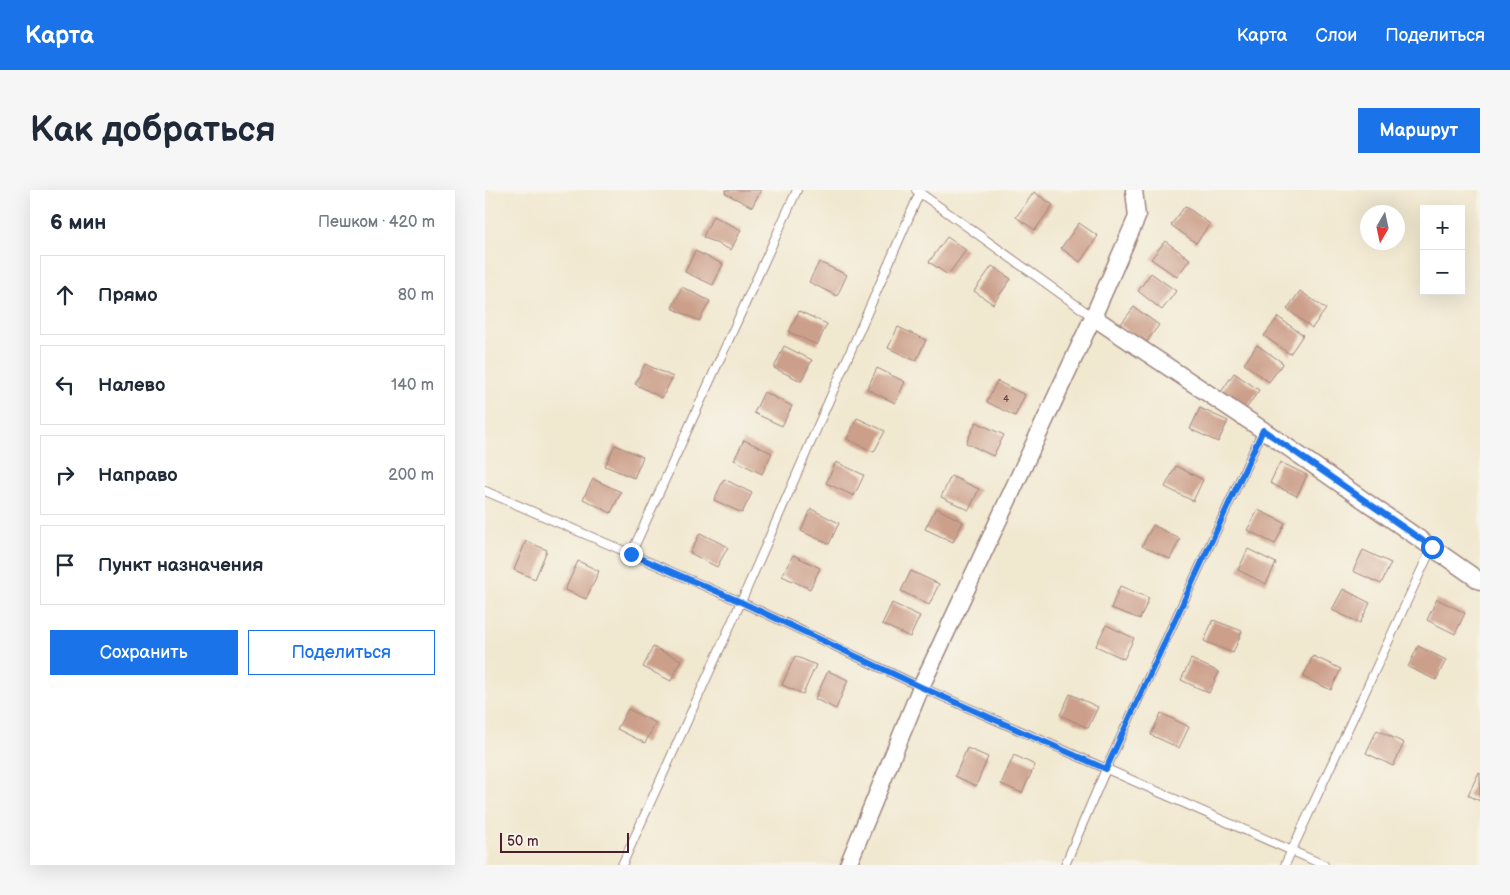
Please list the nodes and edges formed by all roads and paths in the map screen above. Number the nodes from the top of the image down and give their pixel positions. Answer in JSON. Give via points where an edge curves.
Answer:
{"nodes":[{"id":1,"x":797,"y":190,"type":"edge"},
{"id":2,"x":1134,"y":190,"type":"edge"},
{"id":3,"x":918,"y":191,"type":"edge"},
{"id":4,"x":1093,"y":317,"type":"junction"},
{"id":5,"x":1263,"y":430,"type":"junction"},
{"id":6,"x":485,"y":490,"type":"edge"},
{"id":7,"x":1432,"y":547,"type":"junction"},
{"id":8,"x":631,"y":554,"type":"junction"},
{"id":9,"x":1480,"y":581,"type":"edge"},
{"id":10,"x":741,"y":602,"type":"junction"},
{"id":11,"x":921,"y":687,"type":"junction"},
{"id":12,"x":1106,"y":769,"type":"junction"},
{"id":13,"x":1291,"y":850,"type":"junction"},
{"id":14,"x":622,"y":865,"type":"edge"},
{"id":15,"x":848,"y":865,"type":"edge"},
{"id":16,"x":1065,"y":865,"type":"edge"},
{"id":17,"x":1285,"y":865,"type":"edge"},
{"id":18,"x":1324,"y":865,"type":"edge"}],
"edges":[{"from":1,"to":8,"type":"lane"},
{"from":2,"to":4,"type":"street","via":[[1137,217]]},
{"from":3,"to":4,"type":"lane"},
{"from":3,"to":10,"type":"lane"},
{"from":4,"to":5,"type":"street"},
{"from":4,"to":11,"type":"street"},
{"from":5,"to":7,"type":"street"},
{"from":5,"to":12,"type":"lane"},
{"from":6,"to":8,"type":"lane"},
{"from":7,"to":9,"type":"street"},
{"from":7,"to":13,"type":"lane"},
{"from":8,"to":10,"type":"lane"},
{"from":10,"to":11,"type":"lane"},
{"from":10,"to":14,"type":"lane"},
{"from":11,"to":12,"type":"lane"},
{"from":11,"to":15,"type":"street"},
{"from":12,"to":13,"type":"lane"},
{"from":12,"to":16,"type":"lane"},
{"from":13,"to":17,"type":"lane"},
{"from":13,"to":18,"type":"lane"}]}
